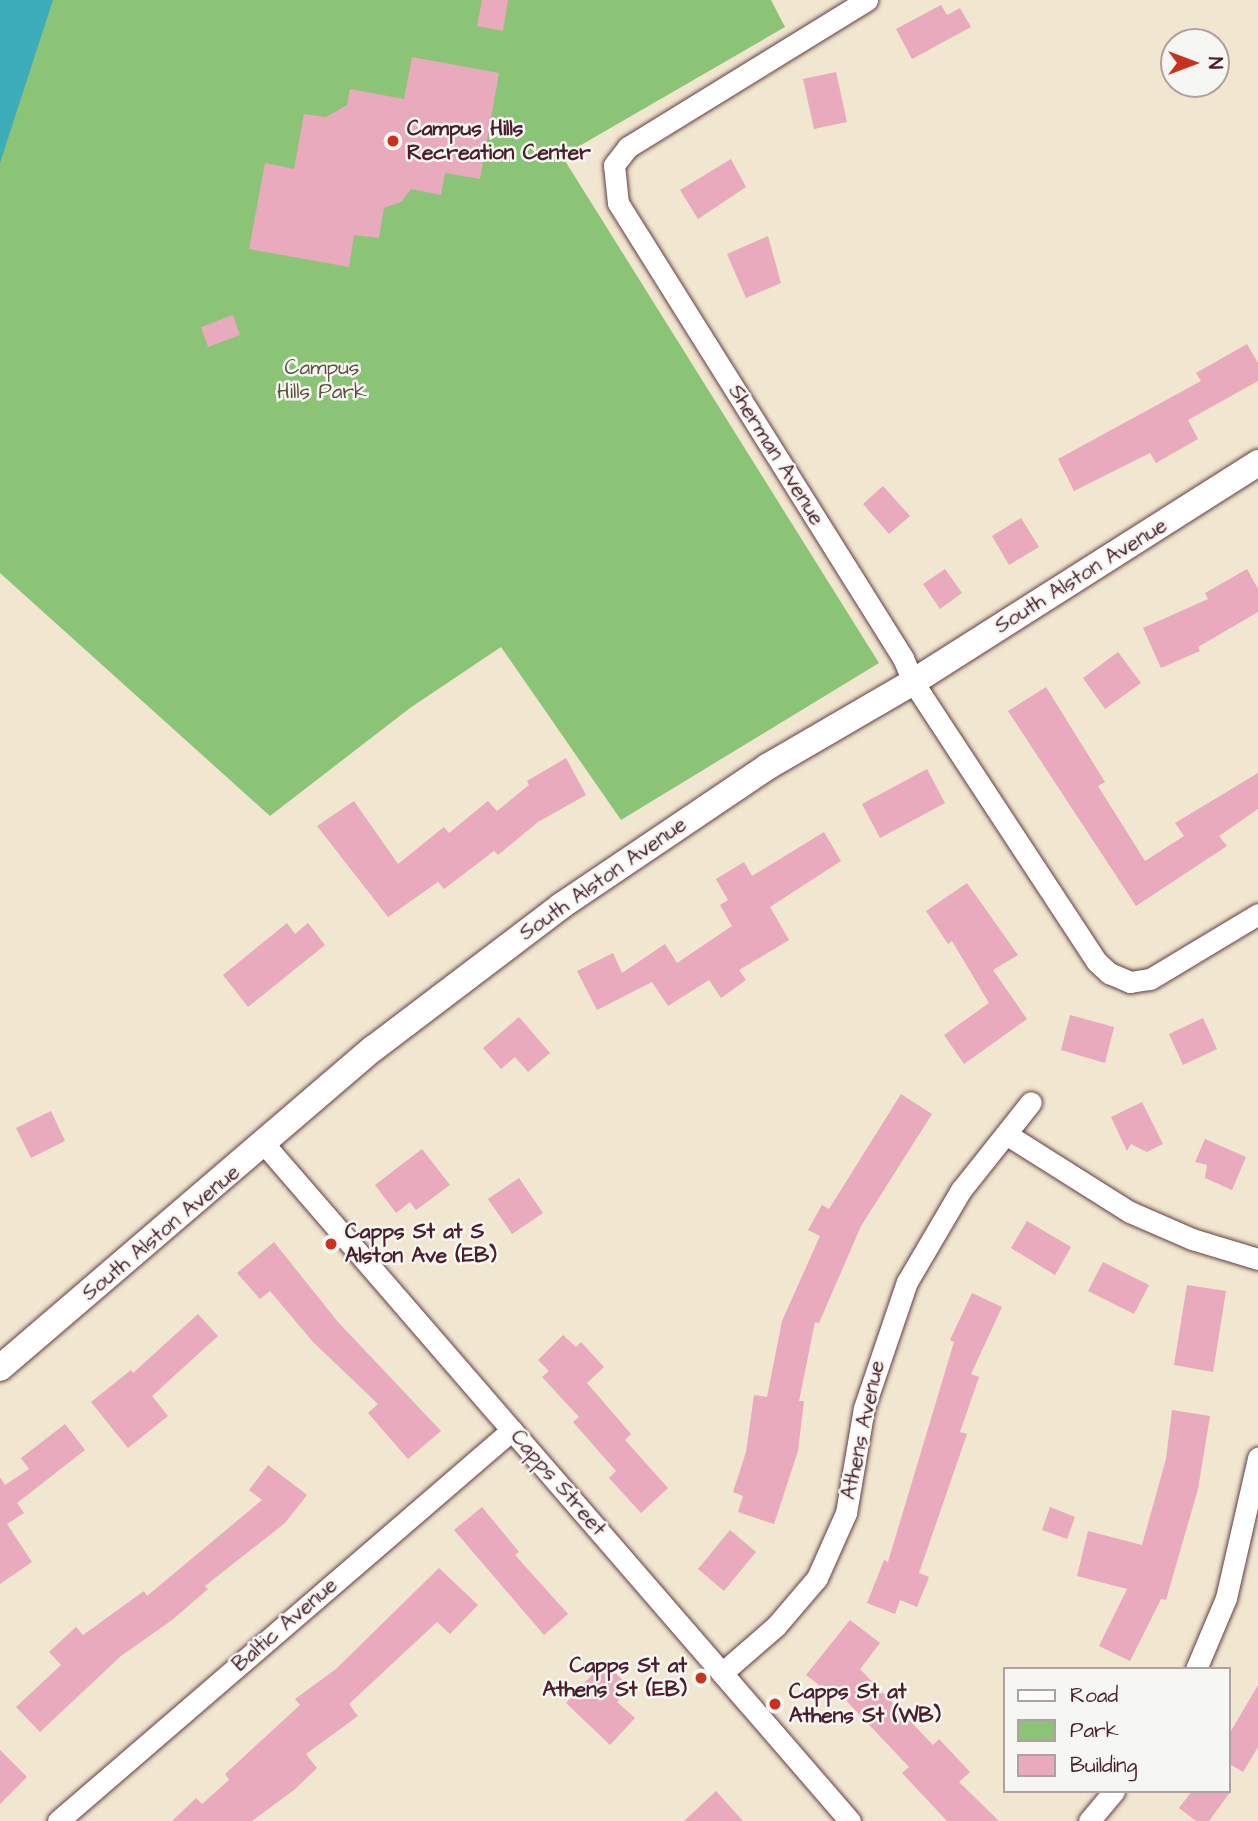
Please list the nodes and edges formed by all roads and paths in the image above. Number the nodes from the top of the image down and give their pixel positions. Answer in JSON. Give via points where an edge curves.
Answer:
{"nodes":[{"id":1,"x":867,"y":0,"type":"edge"},
{"id":2,"x":1258,"y":463,"type":"edge"},
{"id":3,"x":913,"y":682,"type":"junction"},
{"id":4,"x":1258,"y":914,"type":"edge"},
{"id":5,"x":1031,"y":1102,"type":"dead end"},
{"id":6,"x":1006,"y":1134,"type":"junction"},
{"id":7,"x":265,"y":1145,"type":"junction"},
{"id":8,"x":1258,"y":1259,"type":"edge"},
{"id":9,"x":0,"y":1368,"type":"edge"},
{"id":10,"x":512,"y":1430,"type":"junction"},
{"id":11,"x":1258,"y":1458,"type":"edge"},
{"id":12,"x":1197,"y":1667,"type":"edge"},
{"id":13,"x":722,"y":1673,"type":"junction"},
{"id":14,"x":1112,"y":1793,"type":"edge"},
{"id":15,"x":58,"y":1821,"type":"edge"},
{"id":16,"x":850,"y":1821,"type":"edge"},
{"id":17,"x":1089,"y":1821,"type":"edge"}],
"edges":[{"from":1,"to":3,"type":"street","name":"Sherman Avenue","via":[[628,147],[614,165],[613,183],[618,203],[895,646]]},
{"from":2,"to":3,"type":"street","name":"South Alston Avenue"},
{"from":3,"to":4,"type":"street","name":"Sherman Avenue","via":[[1086,948],[1109,973],[1130,982],[1172,968]]},
{"from":3,"to":7,"type":"street","name":"South Alston Avenue","via":[[767,767],[594,882],[374,1048]]},
{"from":5,"to":6,"type":"street","name":"Athens Avenue"},
{"from":6,"to":8,"type":"street","via":[[1130,1212],[1192,1239]]},
{"from":6,"to":13,"type":"street","name":"Athens Avenue","via":[[961,1190],[898,1303],[864,1408],[846,1513],[823,1566],[776,1626]]},
{"from":7,"to":9,"type":"street","name":"South Alston Avenue"},
{"from":7,"to":10,"type":"street","name":"Capps Street"},
{"from":10,"to":13,"type":"street","name":"Capps Street"},
{"from":10,"to":15,"type":"street","name":"Baltic Avenue"},
{"from":11,"to":12,"type":"street","via":[[1226,1598]]},
{"from":13,"to":16,"type":"street","name":"Capps Street"},
{"from":14,"to":17,"type":"street"}]}
